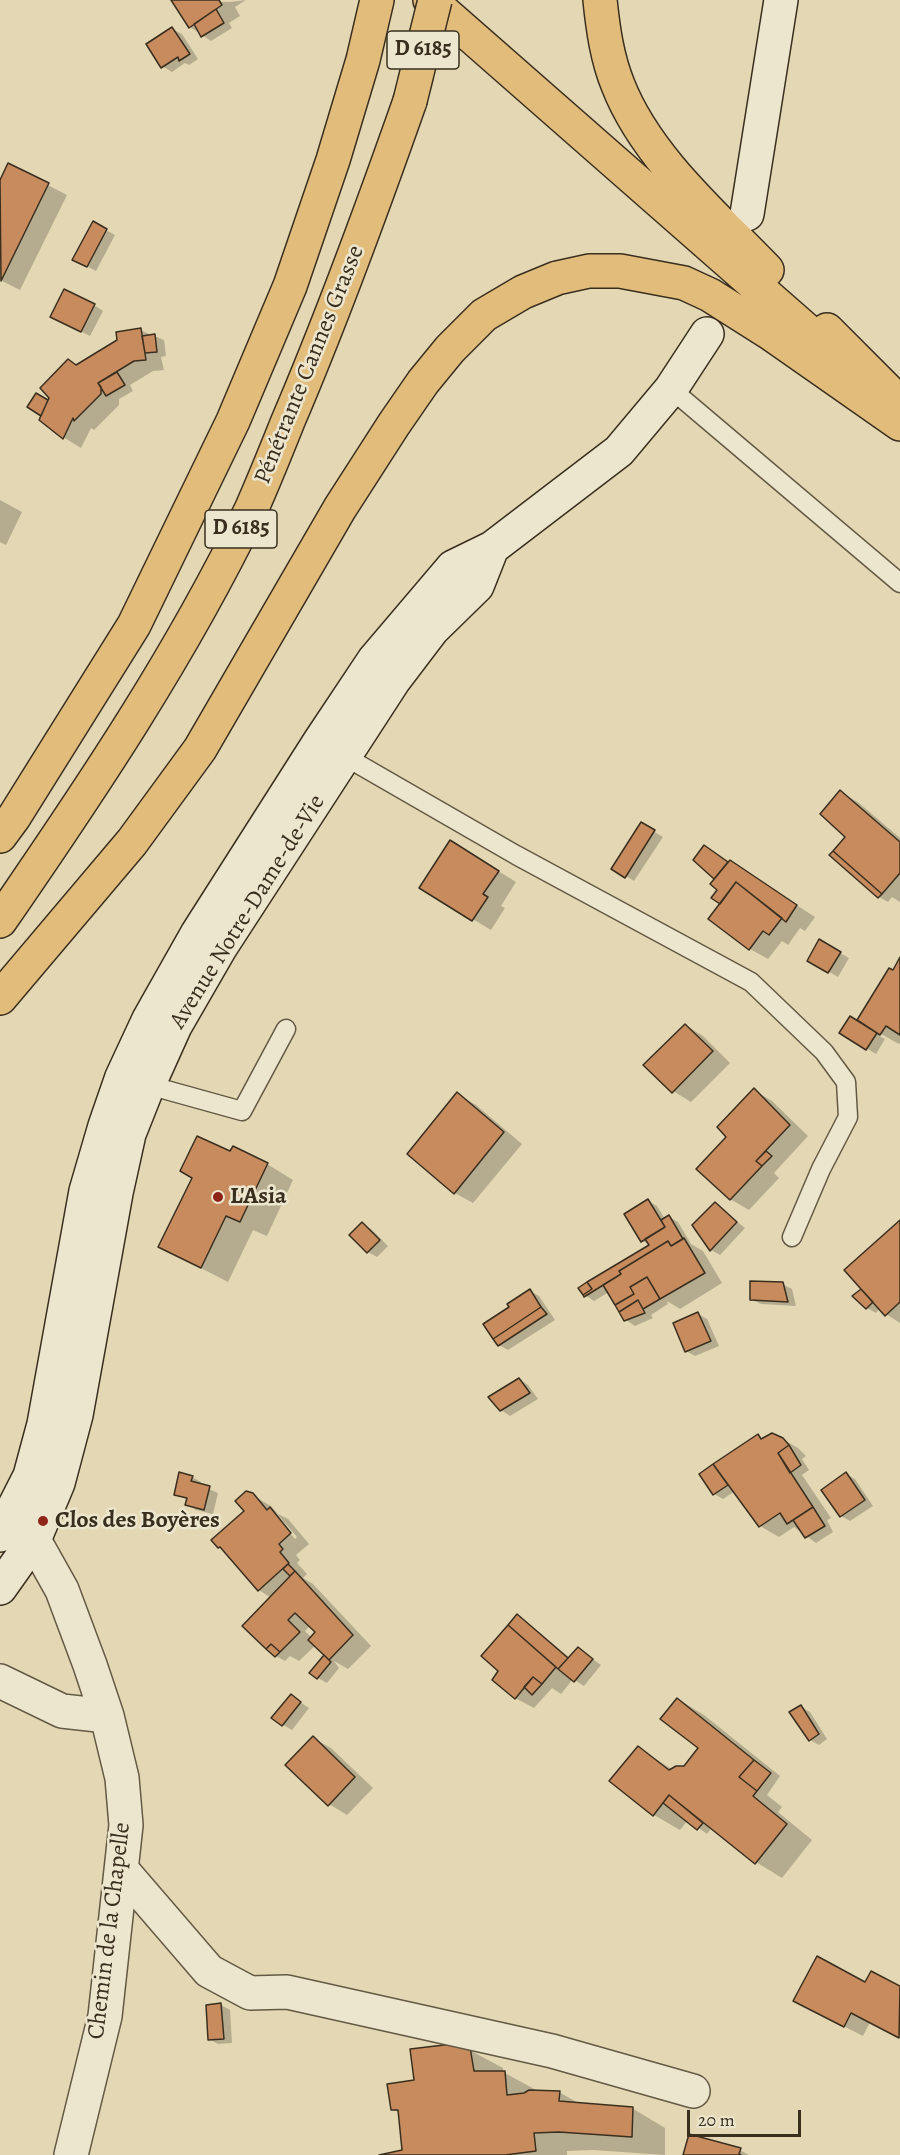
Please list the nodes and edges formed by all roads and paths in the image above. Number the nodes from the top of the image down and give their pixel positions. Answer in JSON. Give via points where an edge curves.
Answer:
{"nodes":[{"id":1,"x":377,"y":0,"type":"edge"},
{"id":2,"x":430,"y":0,"type":"edge"},
{"id":3,"x":435,"y":0,"type":"edge"},
{"id":4,"x":600,"y":0,"type":"edge"},
{"id":5,"x":781,"y":0,"type":"edge"},
{"id":6,"x":747,"y":214,"type":"dead end"},
{"id":7,"x":707,"y":334,"type":"dead end"},
{"id":8,"x":671,"y":388,"type":"junction"},
{"id":9,"x":900,"y":403,"type":"edge"},
{"id":10,"x":900,"y":412,"type":"edge"},
{"id":11,"x":900,"y":424,"type":"edge"},
{"id":12,"x":900,"y":583,"type":"edge"},
{"id":13,"x":333,"y":749,"type":"junction"},
{"id":14,"x":0,"y":836,"type":"edge"},
{"id":15,"x":0,"y":921,"type":"edge"},
{"id":16,"x":0,"y":998,"type":"edge"},
{"id":17,"x":286,"y":1029,"type":"dead end"},
{"id":18,"x":135,"y":1081,"type":"junction"},
{"id":19,"x":792,"y":1237,"type":"dead end"},
{"id":20,"x":6,"y":1524,"type":"edge"},
{"id":21,"x":34,"y":1540,"type":"junction"},
{"id":22,"x":0,"y":1588,"type":"edge"},
{"id":23,"x":0,"y":1681,"type":"edge"},
{"id":24,"x":107,"y":1716,"type":"junction"},
{"id":25,"x":121,"y":1880,"type":"junction"},
{"id":26,"x":693,"y":2091,"type":"dead end"},
{"id":27,"x":71,"y":2155,"type":"edge"}],
"edges":[{"from":1,"to":14,"type":"highway","name":"Pénétrante Cannes Grasse","number":"D 6185","via":[[333,160],[290,286],[234,421],[134,625]]},
{"from":2,"to":10,"type":"highway"},
{"from":3,"to":15,"type":"highway","name":"Pénétrante Cannes Grasse","number":"D 6185","bridge":true,"via":[[410,101],[370,216],[251,510],[188,630],[122,739]]},
{"from":4,"to":9,"type":"highway","via":[[604,38],[618,85],[639,127],[704,205]]},
{"from":5,"to":6,"type":"main road"},
{"from":7,"to":8,"type":"main road","name":"Avenue Notre-Dame-de-Vie"},
{"from":8,"to":12,"type":"lane"},
{"from":8,"to":13,"type":"main road","name":"Avenue Notre-Dame-de-Vie","via":[[619,451],[492,548],[477,586],[432,630]]},
{"from":11,"to":16,"type":"highway","via":[[770,333],[684,283],[620,271],[589,271],[523,291],[484,315],[450,349],[394,424],[340,508],[200,749],[132,842]]},
{"from":13,"to":18,"type":"main road","name":"Avenue Notre-Dame-de-Vie","via":[[175,1026]]},
{"from":13,"to":19,"type":"lane","via":[[516,855],[751,982],[824,1052],[846,1082],[848,1117]]},
{"from":17,"to":18,"type":"lane","via":[[242,1111]]},
{"from":18,"to":20,"type":"main road","name":"Avenue Notre-Dame-de-Vie","via":[[105,1126],[86,1191],[44,1424],[30,1476]]},
{"from":18,"to":21,"type":"main road","name":"Avenue Notre-Dame-de-Vie","via":[[129,1134],[72,1434],[58,1483]]},
{"from":20,"to":21,"type":"main road","name":"Chemin de la Chapelle"},
{"from":21,"to":22,"type":"main road","name":"Avenue Notre-Dame-de-Vie"},
{"from":21,"to":24,"type":"main road","name":"Chemin de la Chapelle","via":[[62,1590]]},
{"from":23,"to":24,"type":"main road","via":[[63,1711]]},
{"from":24,"to":25,"type":"main road","name":"Chemin de la Chapelle","via":[[122,1778],[126,1824]]},
{"from":25,"to":26,"type":"main road","via":[[209,1971],[250,1993],[287,1992],[379,2012],[552,2051]]},
{"from":25,"to":27,"type":"main road","name":"Chemin de la Chapelle","via":[[105,2016]]}]}
